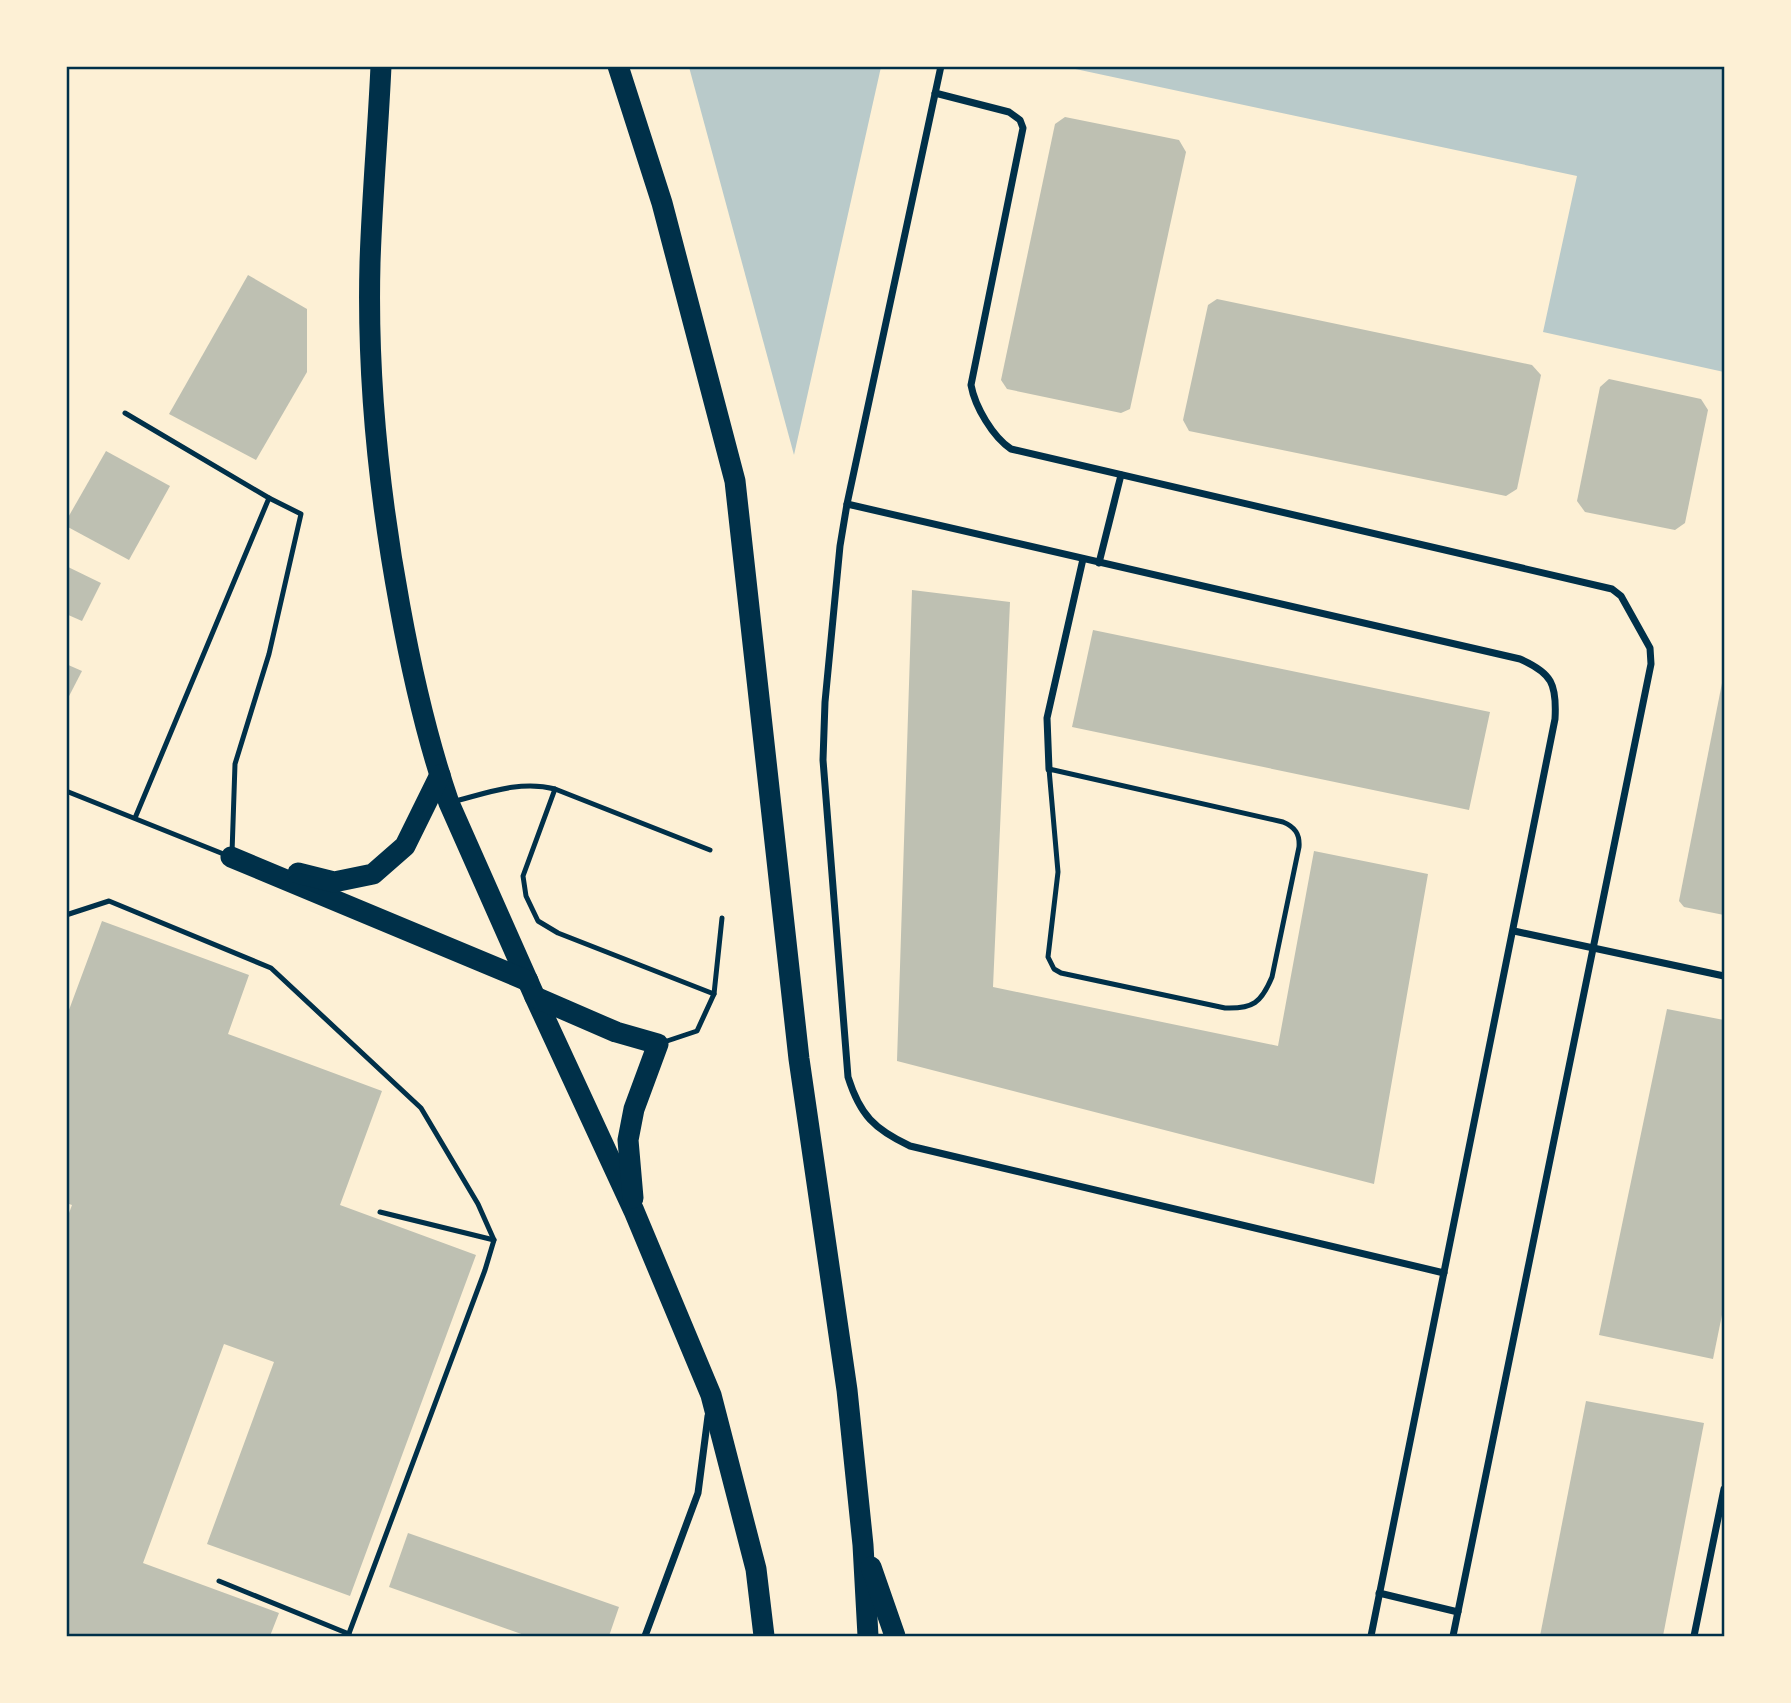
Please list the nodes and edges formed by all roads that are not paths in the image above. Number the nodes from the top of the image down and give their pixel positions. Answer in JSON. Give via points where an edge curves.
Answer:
{"nodes":[{"id":1,"x":381,"y":66,"type":"edge"},
{"id":2,"x":618,"y":66,"type":"edge"},
{"id":3,"x":941,"y":66,"type":"edge"},
{"id":4,"x":935,"y":93,"type":"junction"},
{"id":5,"x":125,"y":413,"type":"dead end"},
{"id":6,"x":1121,"y":475,"type":"junction"},
{"id":7,"x":269,"y":498,"type":"junction"},
{"id":8,"x":847,"y":504,"type":"junction"},
{"id":9,"x":1083,"y":559,"type":"junction"},
{"id":10,"x":1100,"y":563,"type":"junction"},
{"id":11,"x":1049,"y":769,"type":"junction"},
{"id":12,"x":440,"y":775,"type":"junction"},
{"id":13,"x":555,"y":789,"type":"junction"},
{"id":14,"x":66,"y":791,"type":"edge"},
{"id":15,"x":449,"y":803,"type":"junction"},
{"id":16,"x":135,"y":818,"type":"junction"},
{"id":17,"x":710,"y":850,"type":"dead end"},
{"id":18,"x":231,"y":857,"type":"junction"},
{"id":19,"x":66,"y":915,"type":"edge"},
{"id":20,"x":722,"y":918,"type":"dead end"},
{"id":21,"x":1514,"y":931,"type":"junction"},
{"id":22,"x":1593,"y":948,"type":"junction"},
{"id":23,"x":1724,"y":976,"type":"edge"},
{"id":24,"x":531,"y":989,"type":"junction"},
{"id":25,"x":714,"y":994,"type":"junction"},
{"id":26,"x":659,"y":1044,"type":"junction"},
{"id":27,"x":634,"y":1211,"type":"junction"},
{"id":28,"x":380,"y":1212,"type":"dead end"},
{"id":29,"x":494,"y":1240,"type":"junction"},
{"id":30,"x":1444,"y":1273,"type":"junction"},
{"id":31,"x":711,"y":1395,"type":"junction"},
{"id":32,"x":1724,"y":1489,"type":"edge"},
{"id":33,"x":863,"y":1545,"type":"junction"},
{"id":34,"x":219,"y":1581,"type":"dead end"},
{"id":35,"x":1379,"y":1593,"type":"junction"},
{"id":36,"x":1458,"y":1612,"type":"junction"},
{"id":37,"x":349,"y":1635,"type":"edge"},
{"id":38,"x":645,"y":1636,"type":"edge"},
{"id":39,"x":764,"y":1636,"type":"edge"},
{"id":40,"x":868,"y":1636,"type":"edge"},
{"id":41,"x":895,"y":1636,"type":"edge"},
{"id":42,"x":1371,"y":1636,"type":"edge"},
{"id":43,"x":1453,"y":1636,"type":"edge"},
{"id":44,"x":1694,"y":1636,"type":"edge"}],
"edges":[{"from":1,"to":12,"type":"highway","via":[[370,264],[377,461],[410,658]]},
{"from":2,"to":33,"type":"highway","via":[[662,203],[735,481],[799,1059],[847,1390]]},
{"from":3,"to":4,"type":"street"},
{"from":4,"to":6,"type":"street","via":[[1009,112],[1023,128],[971,385],[973,398],[1001,443],[1011,449]]},
{"from":4,"to":8,"type":"street"},
{"from":5,"to":7,"type":"lane"},
{"from":6,"to":10,"type":"street"},
{"from":6,"to":22,"type":"street","via":[[1612,589],[1621,596],[1650,648],[1651,664]]},
{"from":7,"to":16,"type":"lane"},
{"from":7,"to":18,"type":"lane","via":[[301,514],[269,654],[235,764]]},
{"from":8,"to":9,"type":"street"},
{"from":8,"to":30,"type":"street","via":[[823,760],[848,1077],[855,1100],[867,1117],[910,1146]]},
{"from":9,"to":10,"type":"street"},
{"from":9,"to":11,"type":"street","via":[[1047,718]]},
{"from":10,"to":21,"type":"street","via":[[1520,659],[1551,678],[1555,719]]},
{"from":11,"to":11,"type":"lane","via":[[1283,822],[1296,830],[1299,847],[1272,977],[1255,1004],[1224,1007],[1054,969],[1048,950],[1058,873]]},
{"from":12,"to":15,"type":"highway"},
{"from":12,"to":18,"type":"highway","via":[[405,846],[373,874],[334,882]]},
{"from":13,"to":15,"type":"lane","via":[[515,785]]},
{"from":13,"to":17,"type":"lane"},
{"from":13,"to":25,"type":"lane","via":[[523,876],[538,921]]},
{"from":14,"to":16,"type":"lane"},
{"from":15,"to":24,"type":"highway"},
{"from":16,"to":18,"type":"lane"},
{"from":18,"to":24,"type":"highway"},
{"from":19,"to":29,"type":"lane","via":[[109,901],[271,968],[421,1108]]},
{"from":20,"to":25,"type":"lane"},
{"from":21,"to":22,"type":"street"},
{"from":21,"to":30,"type":"street"},
{"from":22,"to":23,"type":"street"},
{"from":22,"to":36,"type":"street"},
{"from":24,"to":26,"type":"highway","via":[[616,1032]]},
{"from":24,"to":27,"type":"highway"},
{"from":25,"to":26,"type":"lane","via":[[697,1031]]},
{"from":26,"to":27,"type":"highway","via":[[634,1109],[628,1140]]},
{"from":27,"to":31,"type":"highway"},
{"from":28,"to":29,"type":"lane"},
{"from":29,"to":37,"type":"lane"},
{"from":30,"to":35,"type":"street"},
{"from":31,"to":38,"type":"street","via":[[698,1493]]},
{"from":31,"to":39,"type":"highway","via":[[756,1569]]},
{"from":32,"to":44,"type":"street"},
{"from":33,"to":40,"type":"highway"},
{"from":33,"to":41,"type":"highway"},
{"from":34,"to":37,"type":"lane"},
{"from":35,"to":36,"type":"street"},
{"from":35,"to":42,"type":"street"},
{"from":36,"to":43,"type":"street"}]}
